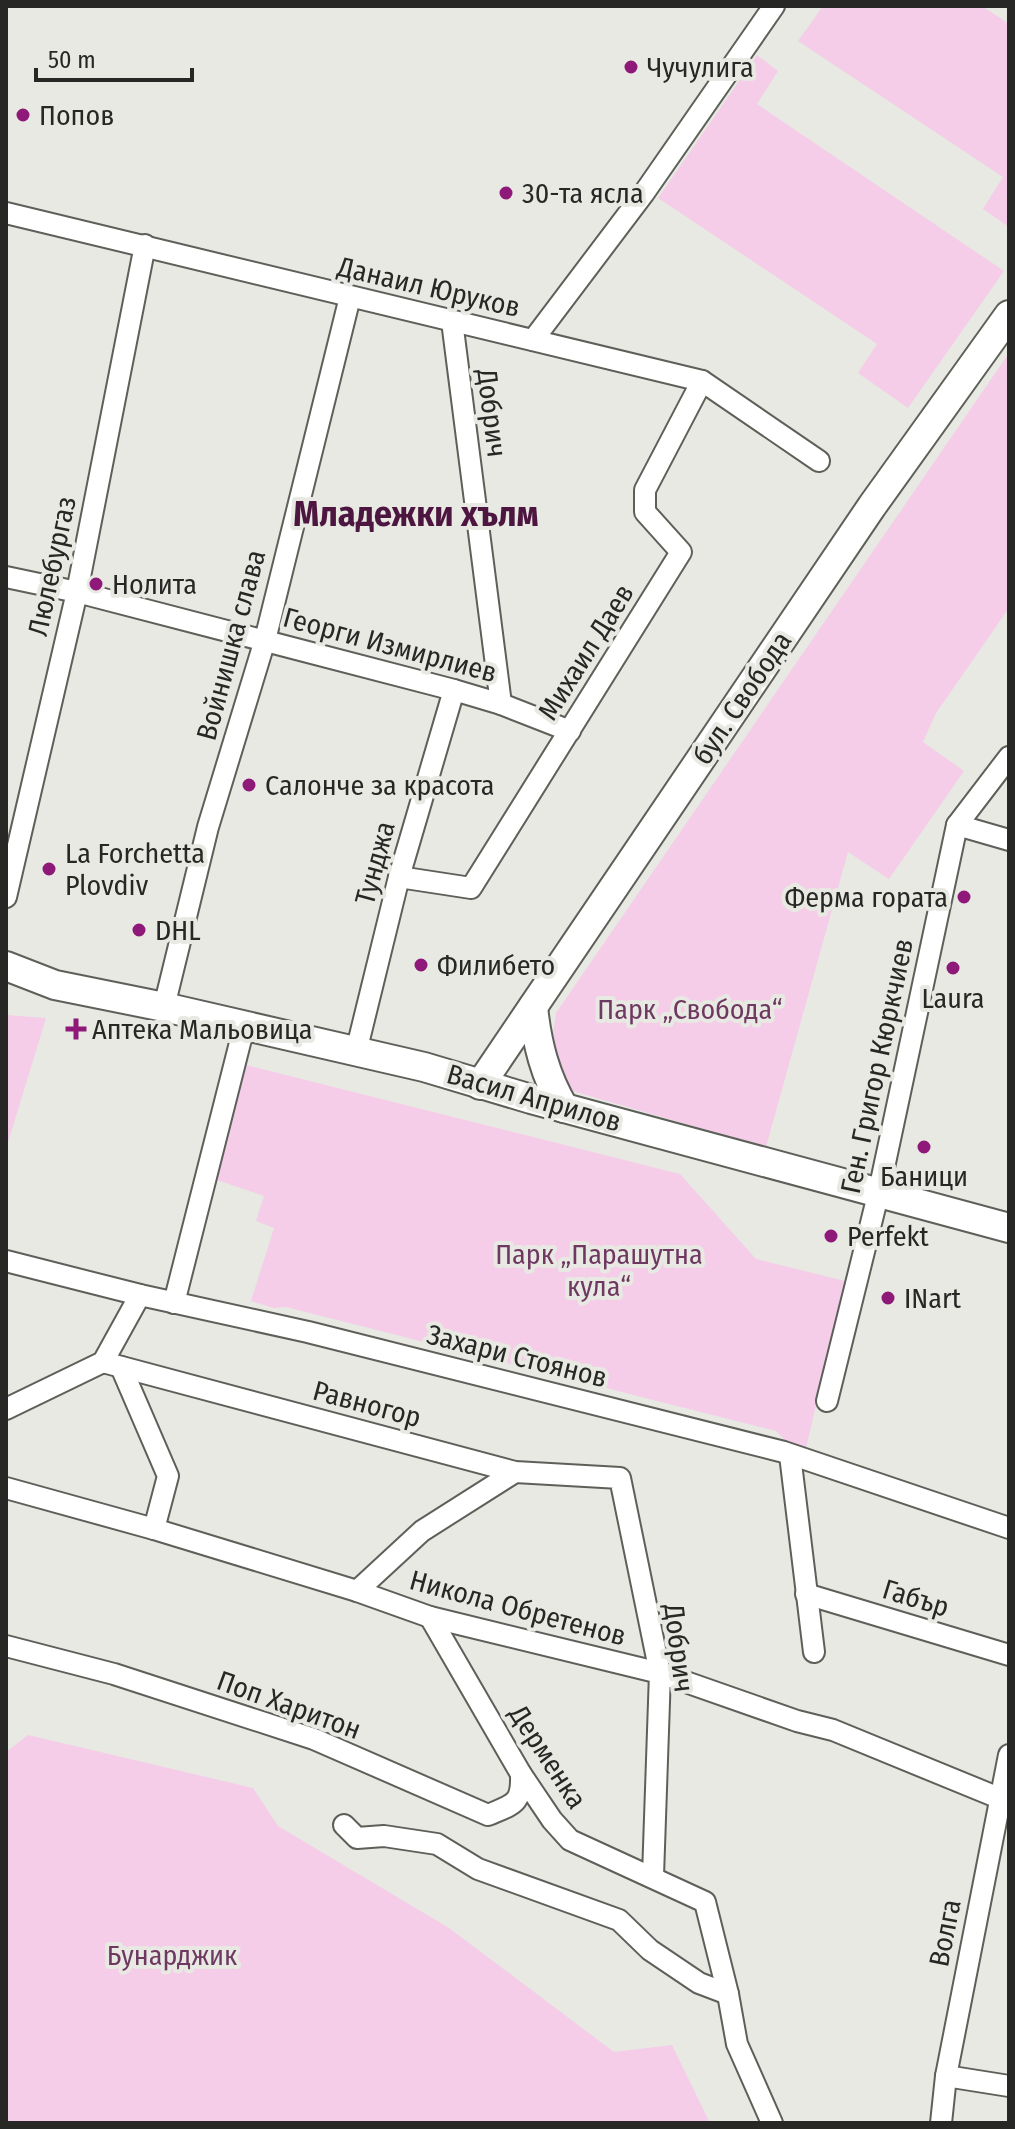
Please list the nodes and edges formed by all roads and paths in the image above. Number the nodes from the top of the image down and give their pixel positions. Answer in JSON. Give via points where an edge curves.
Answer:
{"nodes":[{"id":1,"x":774,"y":6,"type":"edge"},
{"id":2,"x":6,"y":213,"type":"edge"},
{"id":3,"x":145,"y":245,"type":"junction"},
{"id":4,"x":350,"y":297,"type":"junction"},
{"id":5,"x":1009,"y":315,"type":"edge"},
{"id":6,"x":452,"y":321,"type":"junction"},
{"id":7,"x":533,"y":340,"type":"junction"},
{"id":8,"x":702,"y":381,"type":"junction"},
{"id":9,"x":819,"y":461,"type":"dead end"},
{"id":10,"x":6,"y":577,"type":"edge"},
{"id":11,"x":77,"y":592,"type":"junction"},
{"id":12,"x":265,"y":640,"type":"junction"},
{"id":13,"x":454,"y":690,"type":"junction"},
{"id":14,"x":501,"y":704,"type":"junction"},
{"id":15,"x":570,"y":731,"type":"junction"},
{"id":16,"x":1009,"y":757,"type":"edge"},
{"id":17,"x":957,"y":825,"type":"junction"},
{"id":18,"x":1009,"y":840,"type":"edge"},
{"id":19,"x":399,"y":877,"type":"junction"},
{"id":20,"x":6,"y":897,"type":"edge"},
{"id":21,"x":6,"y":966,"type":"edge"},
{"id":22,"x":6,"y":985,"type":"edge"},
{"id":23,"x":55,"y":985,"type":"junction"},
{"id":24,"x":164,"y":1007,"type":"junction"},
{"id":25,"x":533,"y":1007,"type":"junction"},
{"id":26,"x":244,"y":1027,"type":"junction"},
{"id":27,"x":356,"y":1052,"type":"junction"},
{"id":28,"x":480,"y":1085,"type":"junction"},
{"id":29,"x":564,"y":1108,"type":"junction"},
{"id":30,"x":879,"y":1191,"type":"junction"},
{"id":31,"x":1009,"y":1228,"type":"edge"},
{"id":32,"x":6,"y":1261,"type":"edge"},
{"id":33,"x":140,"y":1295,"type":"junction"},
{"id":34,"x":174,"y":1303,"type":"junction"},
{"id":35,"x":112,"y":1364,"type":"junction"},
{"id":36,"x":827,"y":1401,"type":"dead end"},
{"id":37,"x":6,"y":1409,"type":"edge"},
{"id":38,"x":790,"y":1455,"type":"junction"},
{"id":39,"x":515,"y":1472,"type":"junction"},
{"id":40,"x":620,"y":1478,"type":"joint"},
{"id":41,"x":6,"y":1488,"type":"edge"},
{"id":42,"x":1009,"y":1528,"type":"edge"},
{"id":43,"x":154,"y":1529,"type":"junction"},
{"id":44,"x":357,"y":1591,"type":"junction"},
{"id":45,"x":806,"y":1594,"type":"junction"},
{"id":46,"x":430,"y":1617,"type":"junction"},
{"id":47,"x":6,"y":1646,"type":"edge"},
{"id":48,"x":814,"y":1652,"type":"dead end"},
{"id":49,"x":1009,"y":1655,"type":"edge"},
{"id":50,"x":660,"y":1673,"type":"junction"},
{"id":51,"x":1009,"y":1755,"type":"edge"},
{"id":52,"x":521,"y":1774,"type":"junction"},
{"id":53,"x":1004,"y":1799,"type":"edge"},
{"id":54,"x":344,"y":1825,"type":"dead end"},
{"id":55,"x":653,"y":1876,"type":"junction"},
{"id":56,"x":728,"y":1994,"type":"junction"},
{"id":57,"x":946,"y":2076,"type":"junction"},
{"id":58,"x":1009,"y":2086,"type":"edge"},
{"id":59,"x":772,"y":2123,"type":"edge"},
{"id":60,"x":941,"y":2123,"type":"edge"}],
"edges":[{"from":1,"to":7,"type":"street"},
{"from":2,"to":3,"type":"street","name":"Данаил Юруков"},
{"from":3,"to":4,"type":"street","name":"Данаил Юруков"},
{"from":3,"to":11,"type":"street","name":"Люлебургаз"},
{"from":4,"to":6,"type":"street","name":"Данаил Юруков"},
{"from":4,"to":12,"type":"street","name":"Войнишка слава"},
{"from":5,"to":25,"type":"main road","name":"бул. Свобода","via":[[872,506]]},
{"from":6,"to":7,"type":"street","name":"Данаил Юруков"},
{"from":6,"to":14,"type":"street","name":"Добрич"},
{"from":7,"to":8,"type":"street","name":"Данаил Юруков"},
{"from":8,"to":9,"type":"street","name":"Данаил Юруков"},
{"from":8,"to":15,"type":"street","name":"Михаил Даев","via":[[645,490],[645,512],[681,552]]},
{"from":10,"to":11,"type":"street","name":"Георги Измирлиев"},
{"from":11,"to":12,"type":"street","name":"Георги Измирлиев"},
{"from":11,"to":20,"type":"street","name":"Люлебургаз"},
{"from":12,"to":13,"type":"street","name":"Георги Измирлиев"},
{"from":12,"to":24,"type":"street","name":"Войнишка слава","via":[[208,827]]},
{"from":13,"to":14,"type":"street","name":"Георги Измирлиев"},
{"from":13,"to":19,"type":"street","name":"Тунджа"},
{"from":14,"to":15,"type":"street","name":"Георги Измирлиев"},
{"from":15,"to":19,"type":"street","name":"Михаил Даев","via":[[471,888]]},
{"from":16,"to":17,"type":"street","name":"Ген. Григор Кюркчиев"},
{"from":17,"to":18,"type":"street"},
{"from":17,"to":30,"type":"street","name":"Ген. Григор Кюркчиев"},
{"from":19,"to":27,"type":"street","name":"Тунджа"},
{"from":21,"to":23,"type":"main road","name":"Васил Априлов"},
{"from":22,"to":23,"type":"main road","name":"Васил Априлов"},
{"from":23,"to":24,"type":"main road","name":"Васил Априлов"},
{"from":24,"to":26,"type":"main road","name":"Васил Априлов"},
{"from":25,"to":28,"type":"main road","name":"бул. Свобода"},
{"from":25,"to":29,"type":"main road","via":[[539,1050]]},
{"from":26,"to":27,"type":"main road","name":"Васил Априлов"},
{"from":26,"to":34,"type":"street"},
{"from":27,"to":28,"type":"main road","name":"Васил Априлов"},
{"from":28,"to":29,"type":"main road","name":"Васил Априлов"},
{"from":29,"to":30,"type":"main road","name":"Васил Априлов"},
{"from":30,"to":31,"type":"main road","name":"Васил Априлов"},
{"from":30,"to":36,"type":"street","name":"Ген. Григор Кюркчиев"},
{"from":32,"to":33,"type":"street","name":"Захари Стоянов"},
{"from":33,"to":34,"type":"street","name":"Захари Стоянов"},
{"from":33,"to":35,"type":"street"},
{"from":34,"to":38,"type":"street","name":"Захари Стоянов"},
{"from":35,"to":37,"type":"street"},
{"from":35,"to":39,"type":"street","name":"Равногор"},
{"from":35,"to":43,"type":"street","via":[[168,1476]]},
{"from":38,"to":42,"type":"street","name":"Захари Стоянов"},
{"from":38,"to":45,"type":"street"},
{"from":39,"to":40,"type":"street","name":"Равногор"},
{"from":39,"to":44,"type":"street","via":[[422,1531]]},
{"from":40,"to":50,"type":"street","name":"Добрич"},
{"from":41,"to":43,"type":"street","name":"Никола Обретенов"},
{"from":43,"to":44,"type":"street","name":"Никола Обретенов"},
{"from":44,"to":46,"type":"street","name":"Никола Обретенов"},
{"from":45,"to":48,"type":"street"},
{"from":45,"to":49,"type":"street","name":"Габър"},
{"from":46,"to":50,"type":"street","name":"Никола Обретенов"},
{"from":46,"to":52,"type":"street","name":"Дерменка"},
{"from":47,"to":52,"type":"street","name":"Поп Харитон","via":[[114,1674],[314,1739],[488,1815],[515,1803],[522,1792]]},
{"from":50,"to":53,"type":"street","name":"Никола Обретенов","via":[[833,1730]]},
{"from":50,"to":55,"type":"street","name":"Добрич"},
{"from":51,"to":53,"type":"street","name":"Волга"},
{"from":52,"to":55,"type":"street","name":"Дерменка","via":[[570,1840]]},
{"from":53,"to":57,"type":"street","name":"Волга"},
{"from":54,"to":56,"type":"street","via":[[357,1838],[384,1836],[437,1844],[478,1869],[619,1920],[650,1950],[699,1983]]},
{"from":55,"to":56,"type":"street","name":"Дерменка","via":[[705,1902]]},
{"from":56,"to":59,"type":"street","via":[[737,2044]]},
{"from":57,"to":58,"type":"street"},
{"from":57,"to":60,"type":"street","name":"Волга"}]}
